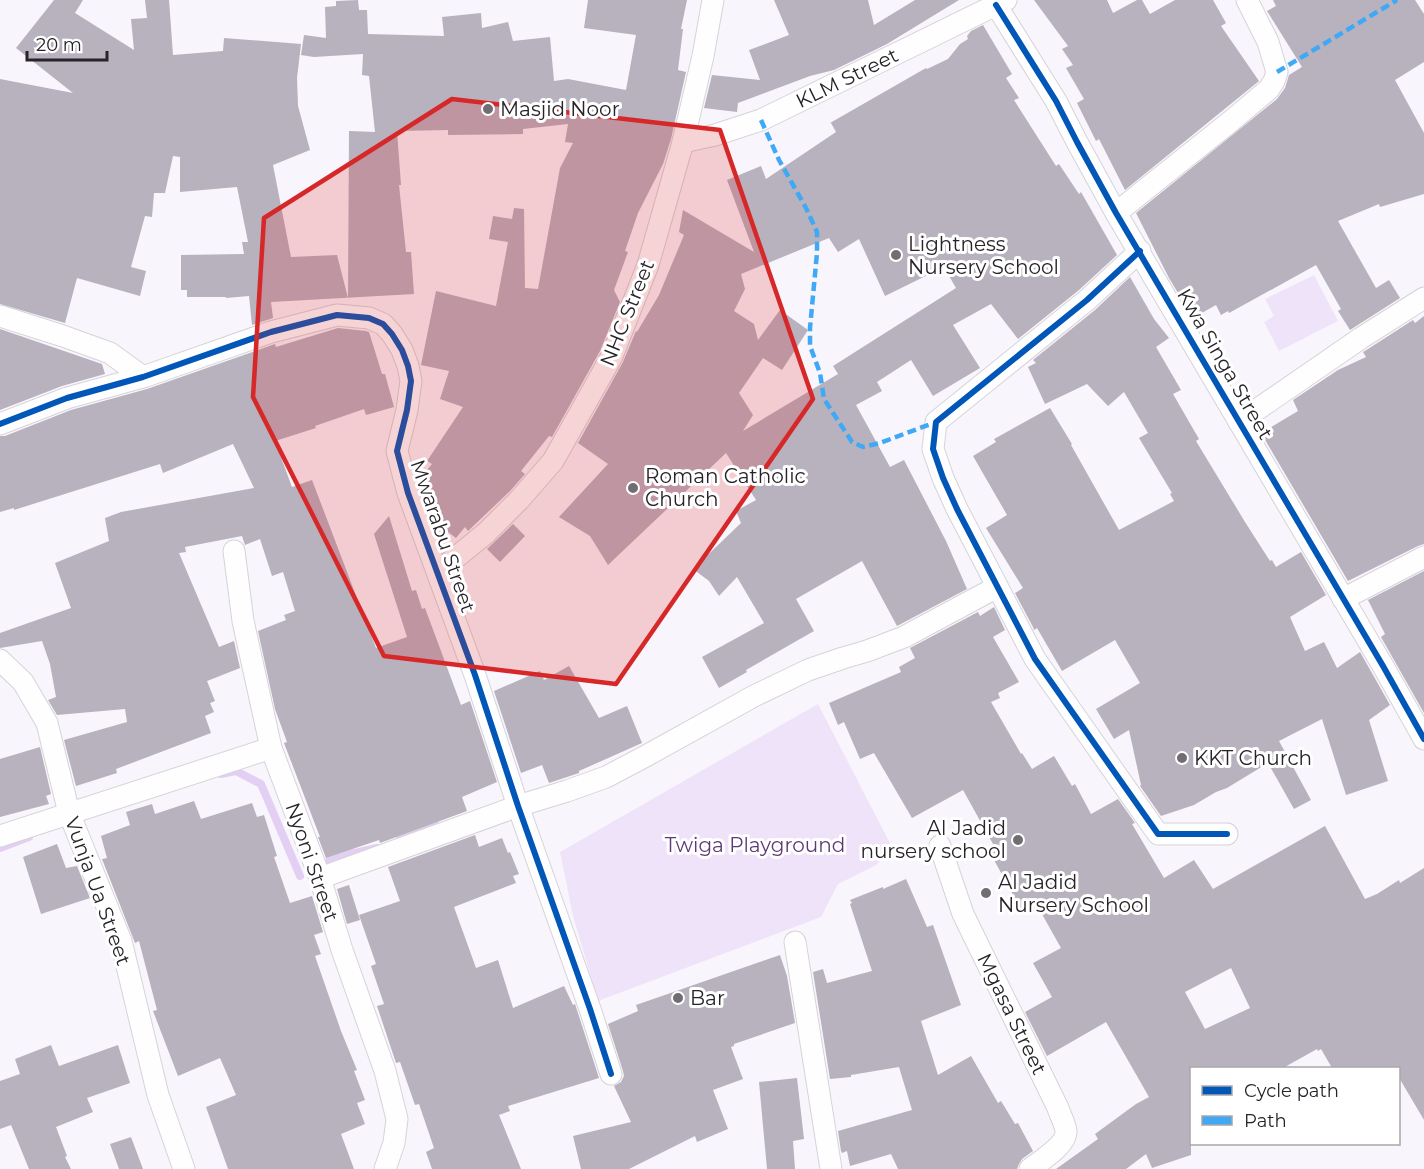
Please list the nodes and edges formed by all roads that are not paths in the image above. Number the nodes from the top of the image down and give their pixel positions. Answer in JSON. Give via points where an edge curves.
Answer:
{"nodes":[{"id":1,"x":713,"y":0,"type":"edge"},
{"id":2,"x":1246,"y":0,"type":"edge"},
{"id":3,"x":1001,"y":3,"type":"edge"},
{"id":4,"x":683,"y":142,"type":"junction"},
{"id":5,"x":1116,"y":213,"type":"junction"},
{"id":6,"x":1140,"y":251,"type":"junction"},
{"id":7,"x":1424,"y":298,"type":"edge"},
{"id":8,"x":0,"y":316,"type":"edge"},
{"id":9,"x":143,"y":377,"type":"junction"},
{"id":10,"x":1239,"y":422,"type":"junction"},
{"id":11,"x":0,"y":424,"type":"edge"},
{"id":12,"x":234,"y":551,"type":"dead end"},
{"id":13,"x":1424,"y":557,"type":"edge"},
{"id":14,"x":438,"y":572,"type":"junction"},
{"id":15,"x":997,"y":587,"type":"junction"},
{"id":16,"x":1343,"y":599,"type":"junction"},
{"id":17,"x":0,"y":660,"type":"edge"},
{"id":18,"x":1424,"y":739,"type":"edge"},
{"id":19,"x":272,"y":748,"type":"junction"},
{"id":20,"x":518,"y":806,"type":"junction"},
{"id":21,"x":69,"y":813,"type":"junction"},
{"id":22,"x":1227,"y":834,"type":"dead end"},
{"id":23,"x":0,"y":836,"type":"edge"},
{"id":24,"x":940,"y":846,"type":"dead end"},
{"id":25,"x":320,"y":878,"type":"junction"},
{"id":26,"x":795,"y":942,"type":"dead end"},
{"id":27,"x":611,"y":1074,"type":"dead end"},
{"id":28,"x":184,"y":1169,"type":"edge"},
{"id":29,"x":385,"y":1169,"type":"edge"},
{"id":30,"x":831,"y":1169,"type":"edge"},
{"id":31,"x":1030,"y":1169,"type":"edge"}],
"edges":[{"from":1,"to":4,"type":"street","name":"NHC Street"},
{"from":2,"to":5,"type":"street","via":[[1272,53],[1277,72],[1274,81]]},
{"from":3,"to":4,"type":"street","name":"KLM Street","via":[[761,120]]},
{"from":3,"to":5,"type":"street","name":"Kwa Singa Street"},
{"from":4,"to":14,"type":"street","name":"NHC Street","via":[[648,265],[612,356],[553,461],[486,534]]},
{"from":5,"to":6,"type":"street","name":"Kwa Singa Street"},
{"from":6,"to":10,"type":"street","name":"Kwa Singa Street"},
{"from":6,"to":15,"type":"street","via":[[1088,300],[936,422],[933,449],[943,478]]},
{"from":7,"to":10,"type":"street"},
{"from":8,"to":9,"type":"street","via":[[110,353]]},
{"from":9,"to":11,"type":"street","name":"Mwarabu Street","via":[[67,398]]},
{"from":9,"to":14,"type":"street","name":"Mwarabu Street","via":[[271,332],[337,315],[356,315],[383,324],[402,350],[408,366],[411,381],[397,451],[408,493]]},
{"from":10,"to":16,"type":"street","name":"Kwa Singa Street"},
{"from":12,"to":19,"type":"street","name":"Nyoni Street","via":[[243,621]]},
{"from":13,"to":16,"type":"street"},
{"from":14,"to":20,"type":"street","name":"Mwarabu Street"},
{"from":15,"to":20,"type":"street","via":[[904,637],[808,670],[754,696],[606,777]]},
{"from":15,"to":22,"type":"street","via":[[1035,659],[1158,834]]},
{"from":16,"to":18,"type":"street","name":"Kwa Singa Street"},
{"from":17,"to":21,"type":"street","name":"Vunja Ua Street","via":[[23,682],[47,723]]},
{"from":19,"to":21,"type":"street"},
{"from":19,"to":25,"type":"street","name":"Nyoni Street"},
{"from":20,"to":25,"type":"street"},
{"from":20,"to":27,"type":"street","name":"Mwarabu Street"},
{"from":21,"to":23,"type":"street"},
{"from":21,"to":28,"type":"street","name":"Vunja Ua Street","via":[[121,941],[158,1095]]},
{"from":24,"to":31,"type":"street","name":"Mgasa Street","via":[[963,914],[1064,1125],[1066,1133],[1061,1144]]},
{"from":25,"to":29,"type":"street","name":"Nyoni Street","via":[[385,1071],[397,1119]]},
{"from":26,"to":30,"type":"street"}]}
